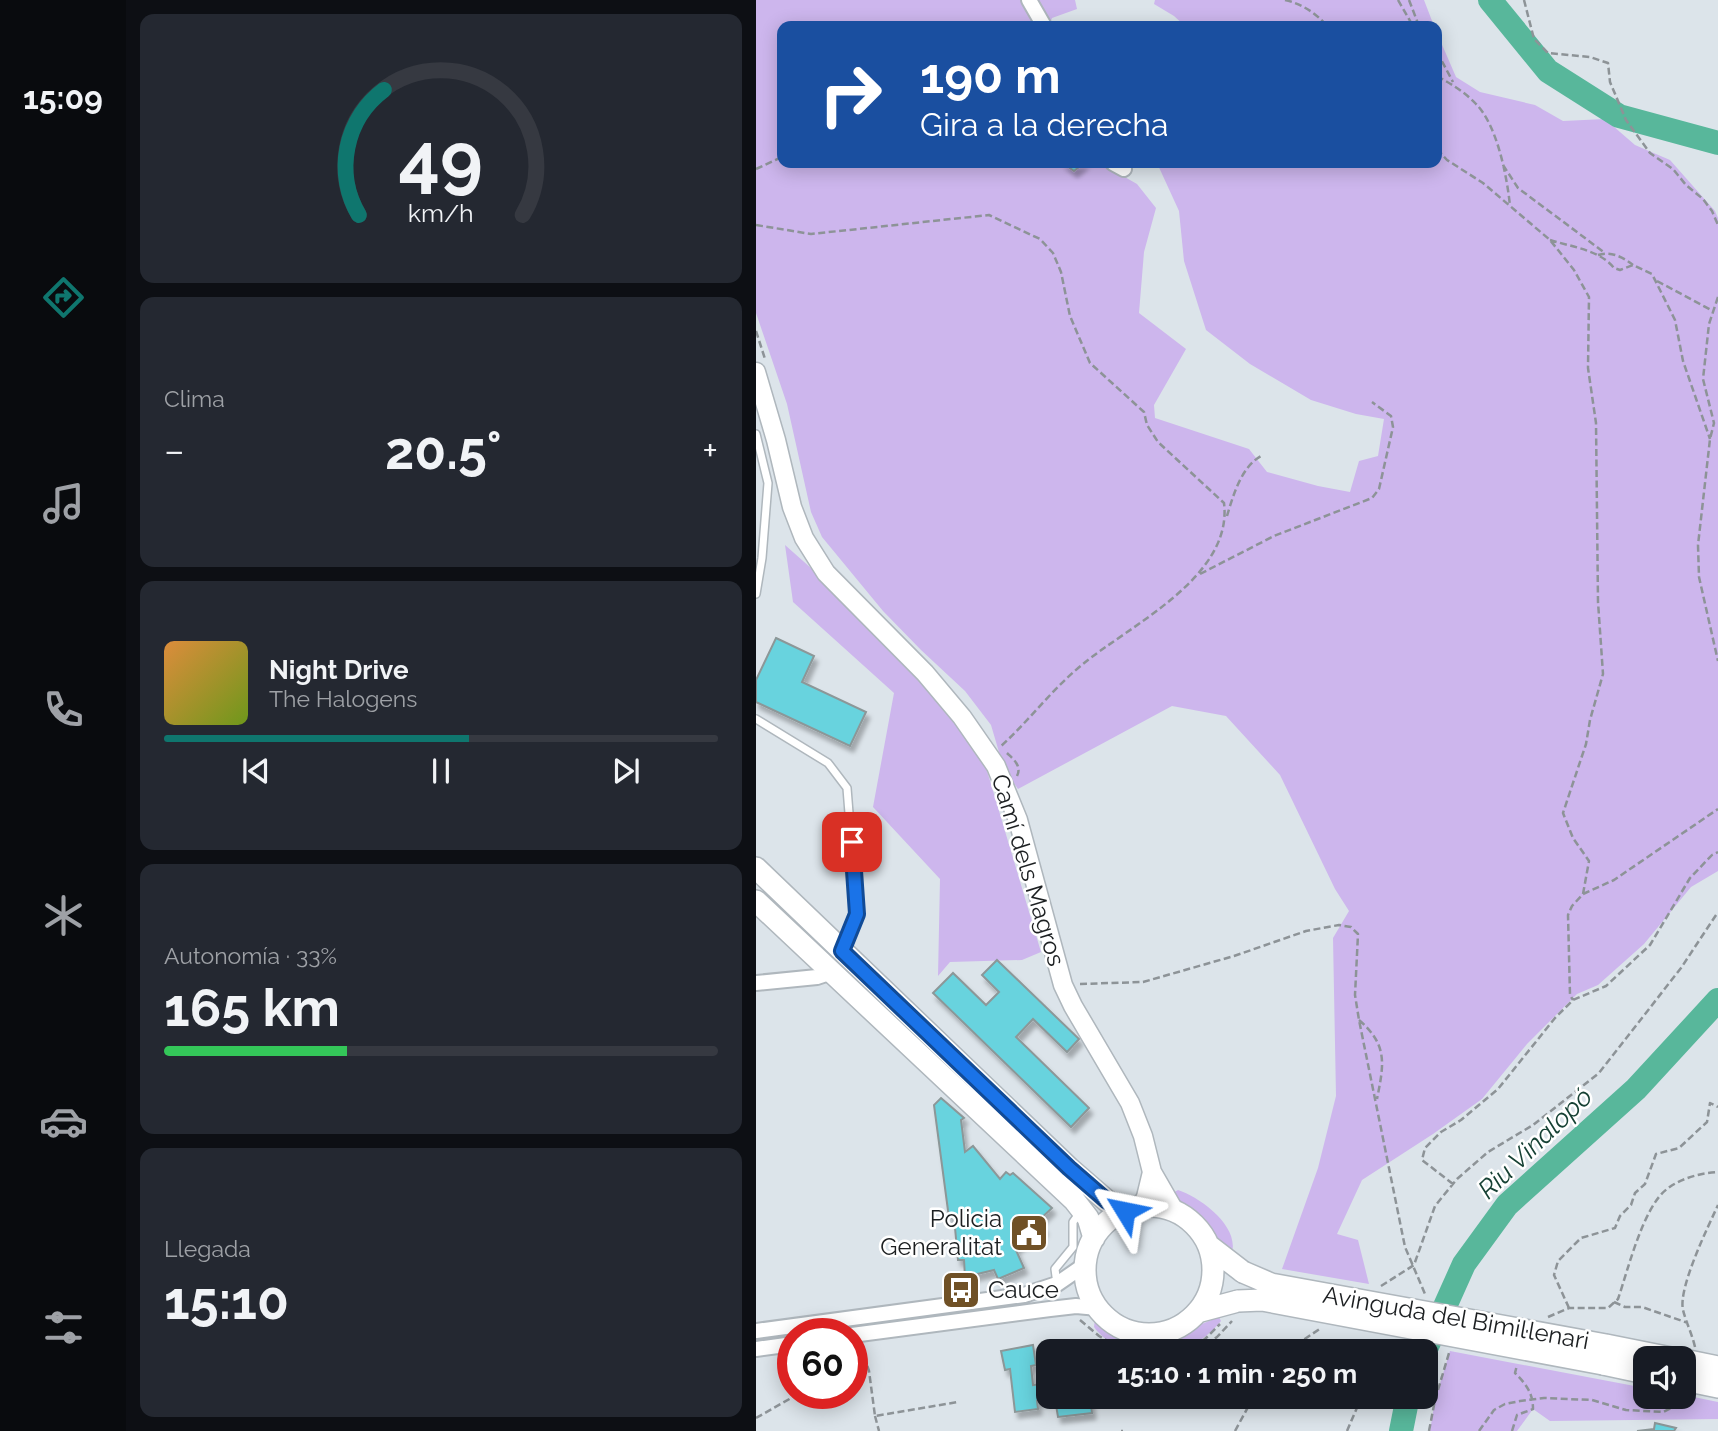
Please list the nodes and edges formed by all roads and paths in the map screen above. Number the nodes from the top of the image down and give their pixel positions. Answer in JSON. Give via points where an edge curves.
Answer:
{"nodes":[{"id":1,"x":1029,"y":0,"type":"edge"},
{"id":2,"x":1285,"y":0,"type":"edge"},
{"id":3,"x":1398,"y":0,"type":"edge"},
{"id":4,"x":1409,"y":0,"type":"edge"},
{"id":5,"x":1524,"y":0,"type":"edge"},
{"id":6,"x":1041,"y":21,"type":"edge"},
{"id":7,"x":1323,"y":21,"type":"edge"},
{"id":8,"x":1410,"y":21,"type":"edge"},
{"id":9,"x":1417,"y":21,"type":"edge"},
{"id":10,"x":1442,"y":62,"type":"edge"},
{"id":11,"x":1442,"y":79,"type":"edge"},
{"id":12,"x":1454,"y":85,"type":"junction"},
{"id":13,"x":1442,"y":154,"type":"edge"},
{"id":14,"x":777,"y":159,"type":"edge"},
{"id":15,"x":1501,"y":162,"type":"junction"},
{"id":16,"x":756,"y":169,"type":"edge"},
{"id":17,"x":1510,"y":206,"type":"junction"},
{"id":18,"x":756,"y":225,"type":"edge"},
{"id":19,"x":1718,"y":225,"type":"edge"},
{"id":20,"x":1550,"y":240,"type":"junction"},
{"id":21,"x":1605,"y":253,"type":"junction"},
{"id":22,"x":1598,"y":255,"type":"junction"},
{"id":23,"x":1633,"y":265,"type":"junction"},
{"id":24,"x":1656,"y":280,"type":"junction"},
{"id":25,"x":1718,"y":297,"type":"edge"},
{"id":26,"x":1713,"y":311,"type":"junction"},
{"id":27,"x":756,"y":331,"type":"edge"},
{"id":28,"x":762,"y":370,"type":"edge"},
{"id":29,"x":1372,"y":402,"type":"dead end"},
{"id":30,"x":756,"y":434,"type":"edge"},
{"id":31,"x":1710,"y":439,"type":"junction"},
{"id":32,"x":1261,"y":456,"type":"dead end"},
{"id":33,"x":1226,"y":519,"type":"junction"},
{"id":34,"x":1200,"y":574,"type":"junction"},
{"id":35,"x":756,"y":594,"type":"edge"},
{"id":36,"x":1718,"y":661,"type":"edge"},
{"id":37,"x":756,"y":719,"type":"edge"},
{"id":38,"x":994,"y":748,"type":"junction"},
{"id":39,"x":1005,"y":788,"type":"junction"},
{"id":40,"x":1718,"y":809,"type":"edge"},
{"id":41,"x":1718,"y":852,"type":"edge"},
{"id":42,"x":756,"y":869,"type":"edge"},
{"id":43,"x":1583,"y":894,"type":"junction"},
{"id":44,"x":756,"y":901,"type":"edge"},
{"id":45,"x":1718,"y":912,"type":"edge"},
{"id":46,"x":842,"y":951,"type":"junction"},
{"id":47,"x":832,"y":972,"type":"junction"},
{"id":48,"x":756,"y":983,"type":"edge"},
{"id":49,"x":1063,"y":985,"type":"junction"},
{"id":50,"x":1573,"y":1000,"type":"junction"},
{"id":51,"x":1359,"y":1020,"type":"junction"},
{"id":52,"x":1377,"y":1102,"type":"junction"},
{"id":53,"x":1718,"y":1107,"type":"edge"},
{"id":54,"x":1152,"y":1172,"type":"junction"},
{"id":55,"x":1718,"y":1172,"type":"edge"},
{"id":56,"x":1453,"y":1184,"type":"junction"},
{"id":57,"x":1718,"y":1205,"type":"edge"},
{"id":58,"x":1133,"y":1209,"type":"junction"},
{"id":59,"x":1083,"y":1210,"type":"junction"},
{"id":60,"x":1175,"y":1212,"type":"junction"},
{"id":61,"x":1094,"y":1238,"type":"junction"},
{"id":62,"x":1208,"y":1245,"type":"junction"},
{"id":63,"x":1086,"y":1264,"type":"junction"},
{"id":64,"x":1415,"y":1265,"type":"junction"},
{"id":65,"x":1058,"y":1284,"type":"junction"},
{"id":66,"x":1428,"y":1300,"type":"dead end"},
{"id":67,"x":1614,"y":1302,"type":"junction"},
{"id":68,"x":1098,"y":1308,"type":"junction"},
{"id":69,"x":1238,"y":1308,"type":"junction"},
{"id":70,"x":1569,"y":1308,"type":"junction"},
{"id":71,"x":1197,"y":1312,"type":"junction"},
{"id":72,"x":1071,"y":1319,"type":"dead end"},
{"id":73,"x":1224,"y":1319,"type":"dead end"},
{"id":74,"x":1540,"y":1320,"type":"dead end"},
{"id":75,"x":1689,"y":1323,"type":"junction"},
{"id":76,"x":756,"y":1331,"type":"edge"},
{"id":77,"x":868,"y":1333,"type":"edge"},
{"id":78,"x":1104,"y":1339,"type":"edge"},
{"id":79,"x":1205,"y":1339,"type":"edge"},
{"id":80,"x":1214,"y":1339,"type":"edge"},
{"id":81,"x":777,"y":1346,"type":"edge"},
{"id":82,"x":1690,"y":1346,"type":"edge"},
{"id":83,"x":756,"y":1349,"type":"edge"},
{"id":84,"x":1450,"y":1351,"type":"dead end"},
{"id":85,"x":1604,"y":1355,"type":"junction"},
{"id":86,"x":1633,"y":1356,"type":"edge"},
{"id":87,"x":1696,"y":1358,"type":"edge"},
{"id":88,"x":1517,"y":1365,"type":"dead end"},
{"id":89,"x":1718,"y":1367,"type":"edge"},
{"id":90,"x":868,"y":1368,"type":"edge"},
{"id":91,"x":1633,"y":1368,"type":"edge"},
{"id":92,"x":1718,"y":1387,"type":"edge"},
{"id":93,"x":1696,"y":1388,"type":"edge"},
{"id":94,"x":1533,"y":1400,"type":"junction"},
{"id":95,"x":958,"y":1402,"type":"dead end"},
{"id":96,"x":777,"y":1406,"type":"edge"},
{"id":97,"x":1247,"y":1409,"type":"edge"},
{"id":98,"x":1357,"y":1409,"type":"edge"},
{"id":99,"x":1666,"y":1409,"type":"edge"},
{"id":100,"x":875,"y":1416,"type":"junction"},
{"id":101,"x":756,"y":1418,"type":"edge"},
{"id":102,"x":879,"y":1431,"type":"edge"},
{"id":103,"x":1236,"y":1431,"type":"edge"},
{"id":104,"x":1347,"y":1431,"type":"edge"},
{"id":105,"x":1429,"y":1431,"type":"edge"},
{"id":106,"x":1479,"y":1431,"type":"edge"},
{"id":107,"x":1512,"y":1431,"type":"edge"}],
"edges":[{"from":1,"to":6,"type":"street"},
{"from":2,"to":7,"type":"path","via":[[1296,2]]},
{"from":3,"to":8,"type":"path"},
{"from":4,"to":9,"type":"path"},
{"from":5,"to":19,"type":"path","via":[[1534,39],[1548,53],[1608,63],[1610,82],[1625,118],[1650,153],[1703,199]]},
{"from":10,"to":12,"type":"path"},
{"from":11,"to":12,"type":"path"},
{"from":12,"to":15,"type":"path","via":[[1478,105],[1491,126]]},
{"from":13,"to":17,"type":"path"},
{"from":14,"to":16,"type":"path"},
{"from":15,"to":17,"type":"path"},
{"from":15,"to":21,"type":"path","via":[[1518,188]]},
{"from":17,"to":20,"type":"path"},
{"from":18,"to":33,"type":"path","via":[[811,234],[989,215],[1040,239],[1053,253],[1070,316],[1090,363],[1144,412],[1158,442],[1224,503]]},
{"from":20,"to":22,"type":"path"},
{"from":20,"to":43,"type":"path","via":[[1589,297],[1588,368],[1596,423],[1603,674],[1563,813],[1589,860]]},
{"from":21,"to":22,"type":"path"},
{"from":21,"to":23,"type":"path"},
{"from":22,"to":23,"type":"path","via":[[1620,270]]},
{"from":23,"to":24,"type":"path"},
{"from":24,"to":26,"type":"path"},
{"from":24,"to":31,"type":"path","via":[[1675,320],[1683,360]]},
{"from":25,"to":26,"type":"path"},
{"from":26,"to":31,"type":"path","via":[[1703,379],[1714,423]]},
{"from":27,"to":28,"type":"path"},
{"from":28,"to":38,"type":"street","name":"Camí dels Magros","via":[[792,508],[804,538],[826,573]]},
{"from":29,"to":34,"type":"path","via":[[1391,416],[1393,427],[1379,489],[1372,498],[1274,536]]},
{"from":30,"to":35,"type":"lane","via":[[768,483]]},
{"from":31,"to":36,"type":"path","via":[[1699,576]]},
{"from":32,"to":33,"type":"path","via":[[1243,476]]},
{"from":33,"to":34,"type":"path"},
{"from":34,"to":38,"type":"path","via":[[1146,620],[1084,663]]},
{"from":37,"to":46,"type":"lane","via":[[828,763],[847,788],[857,914]]},
{"from":38,"to":39,"type":"street","name":"Camí dels Magros"},
{"from":38,"to":39,"type":"path","via":[[1020,770]]},
{"from":39,"to":49,"type":"street","name":"Camí dels Magros"},
{"from":40,"to":43,"type":"path","via":[[1614,880]]},
{"from":41,"to":50,"type":"path","via":[[1690,878],[1650,945],[1606,986]]},
{"from":42,"to":46,"type":"main road"},
{"from":43,"to":50,"type":"path","via":[[1568,915]]},
{"from":44,"to":47,"type":"main road"},
{"from":45,"to":56,"type":"path","via":[[1681,968],[1599,1073],[1533,1125],[1488,1152]]},
{"from":46,"to":58,"type":"main road","via":[[1107,1201]]},
{"from":47,"to":48,"type":"street"},
{"from":47,"to":59,"type":"main road"},
{"from":49,"to":51,"type":"path","via":[[1143,982],[1339,925],[1358,934],[1355,995]]},
{"from":49,"to":54,"type":"street","name":"Camí dels Magros","via":[[1130,1103]]},
{"from":50,"to":56,"type":"path","via":[[1498,1089],[1425,1148],[1422,1160]]},
{"from":51,"to":52,"type":"path"},
{"from":51,"to":52,"type":"path","via":[[1374,1034],[1381,1052]]},
{"from":52,"to":64,"type":"path","via":[[1405,1247]]},
{"from":53,"to":70,"type":"path","via":[[1710,1103],[1707,1122],[1679,1148],[1656,1154],[1645,1184],[1615,1228],[1581,1238],[1558,1261],[1554,1275]]},
{"from":54,"to":58,"type":"street","via":[[1146,1197]]},
{"from":54,"to":60,"type":"street","name":"Camí dels Magros"},
{"from":55,"to":67,"type":"path","via":[[1700,1172],[1666,1189],[1646,1218]]},
{"from":56,"to":64,"type":"path","via":[[1435,1206]]},
{"from":57,"to":75,"type":"path","via":[[1687,1283],[1682,1308]]},
{"from":58,"to":60,"type":"main road","via":[[1153,1206]]},
{"from":58,"to":61,"type":"main road","via":[[1107,1222]]},
{"from":59,"to":61,"type":"main road"},
{"from":59,"to":65,"type":"lane","via":[[1073,1222],[1073,1247],[1055,1269]]},
{"from":60,"to":62,"type":"main road","via":[[1194,1225]]},
{"from":61,"to":63,"type":"main road"},
{"from":62,"to":71,"type":"main road","via":[[1211,1285]]},
{"from":62,"to":85,"type":"main road","name":"Avinguda del Bimil·lenari","bridge":true,"via":[[1243,1272],[1271,1284]]},
{"from":63,"to":65,"type":"street"},
{"from":63,"to":68,"type":"main road","via":[[1089,1292]]},
{"from":64,"to":66,"type":"path"},
{"from":65,"to":76,"type":"street","via":[[1024,1294]]},
{"from":67,"to":70,"type":"path","via":[[1608,1308]]},
{"from":67,"to":75,"type":"path"},
{"from":68,"to":71,"type":"main road","via":[[1115,1324],[1144,1334],[1173,1329]]},
{"from":68,"to":77,"type":"street","via":[[1063,1307]]},
{"from":69,"to":71,"type":"main road","name":"Avinguda del Bimil·lenari"},
{"from":69,"to":80,"type":"path"},
{"from":69,"to":85,"type":"main road","name":"Avinguda del Bimil·lenari","bridge":true,"via":[[1262,1300]]},
{"from":70,"to":74,"type":"path"},
{"from":72,"to":78,"type":"path"},
{"from":73,"to":79,"type":"path"},
{"from":75,"to":82,"type":"path"},
{"from":81,"to":83,"type":"street"},
{"from":84,"to":105,"type":"path"},
{"from":85,"to":86,"type":"main road","name":"Avinguda del Bimil·lenari"},
{"from":85,"to":91,"type":"main road","name":"Avinguda del Bimil·lenari"},
{"from":87,"to":89,"type":"main road"},
{"from":88,"to":94,"type":"path","via":[[1515,1373],[1527,1384]]},
{"from":90,"to":100,"type":"path"},
{"from":92,"to":93,"type":"main road"},
{"from":94,"to":99,"type":"path","via":[[1592,1400],[1626,1410]]},
{"from":94,"to":106,"type":"path","via":[[1494,1410]]},
{"from":94,"to":107,"type":"path","via":[[1533,1409],[1517,1415]]},
{"from":95,"to":100,"type":"path"},
{"from":96,"to":101,"type":"path"},
{"from":97,"to":103,"type":"path"},
{"from":98,"to":104,"type":"path"},
{"from":100,"to":102,"type":"path"}]}
